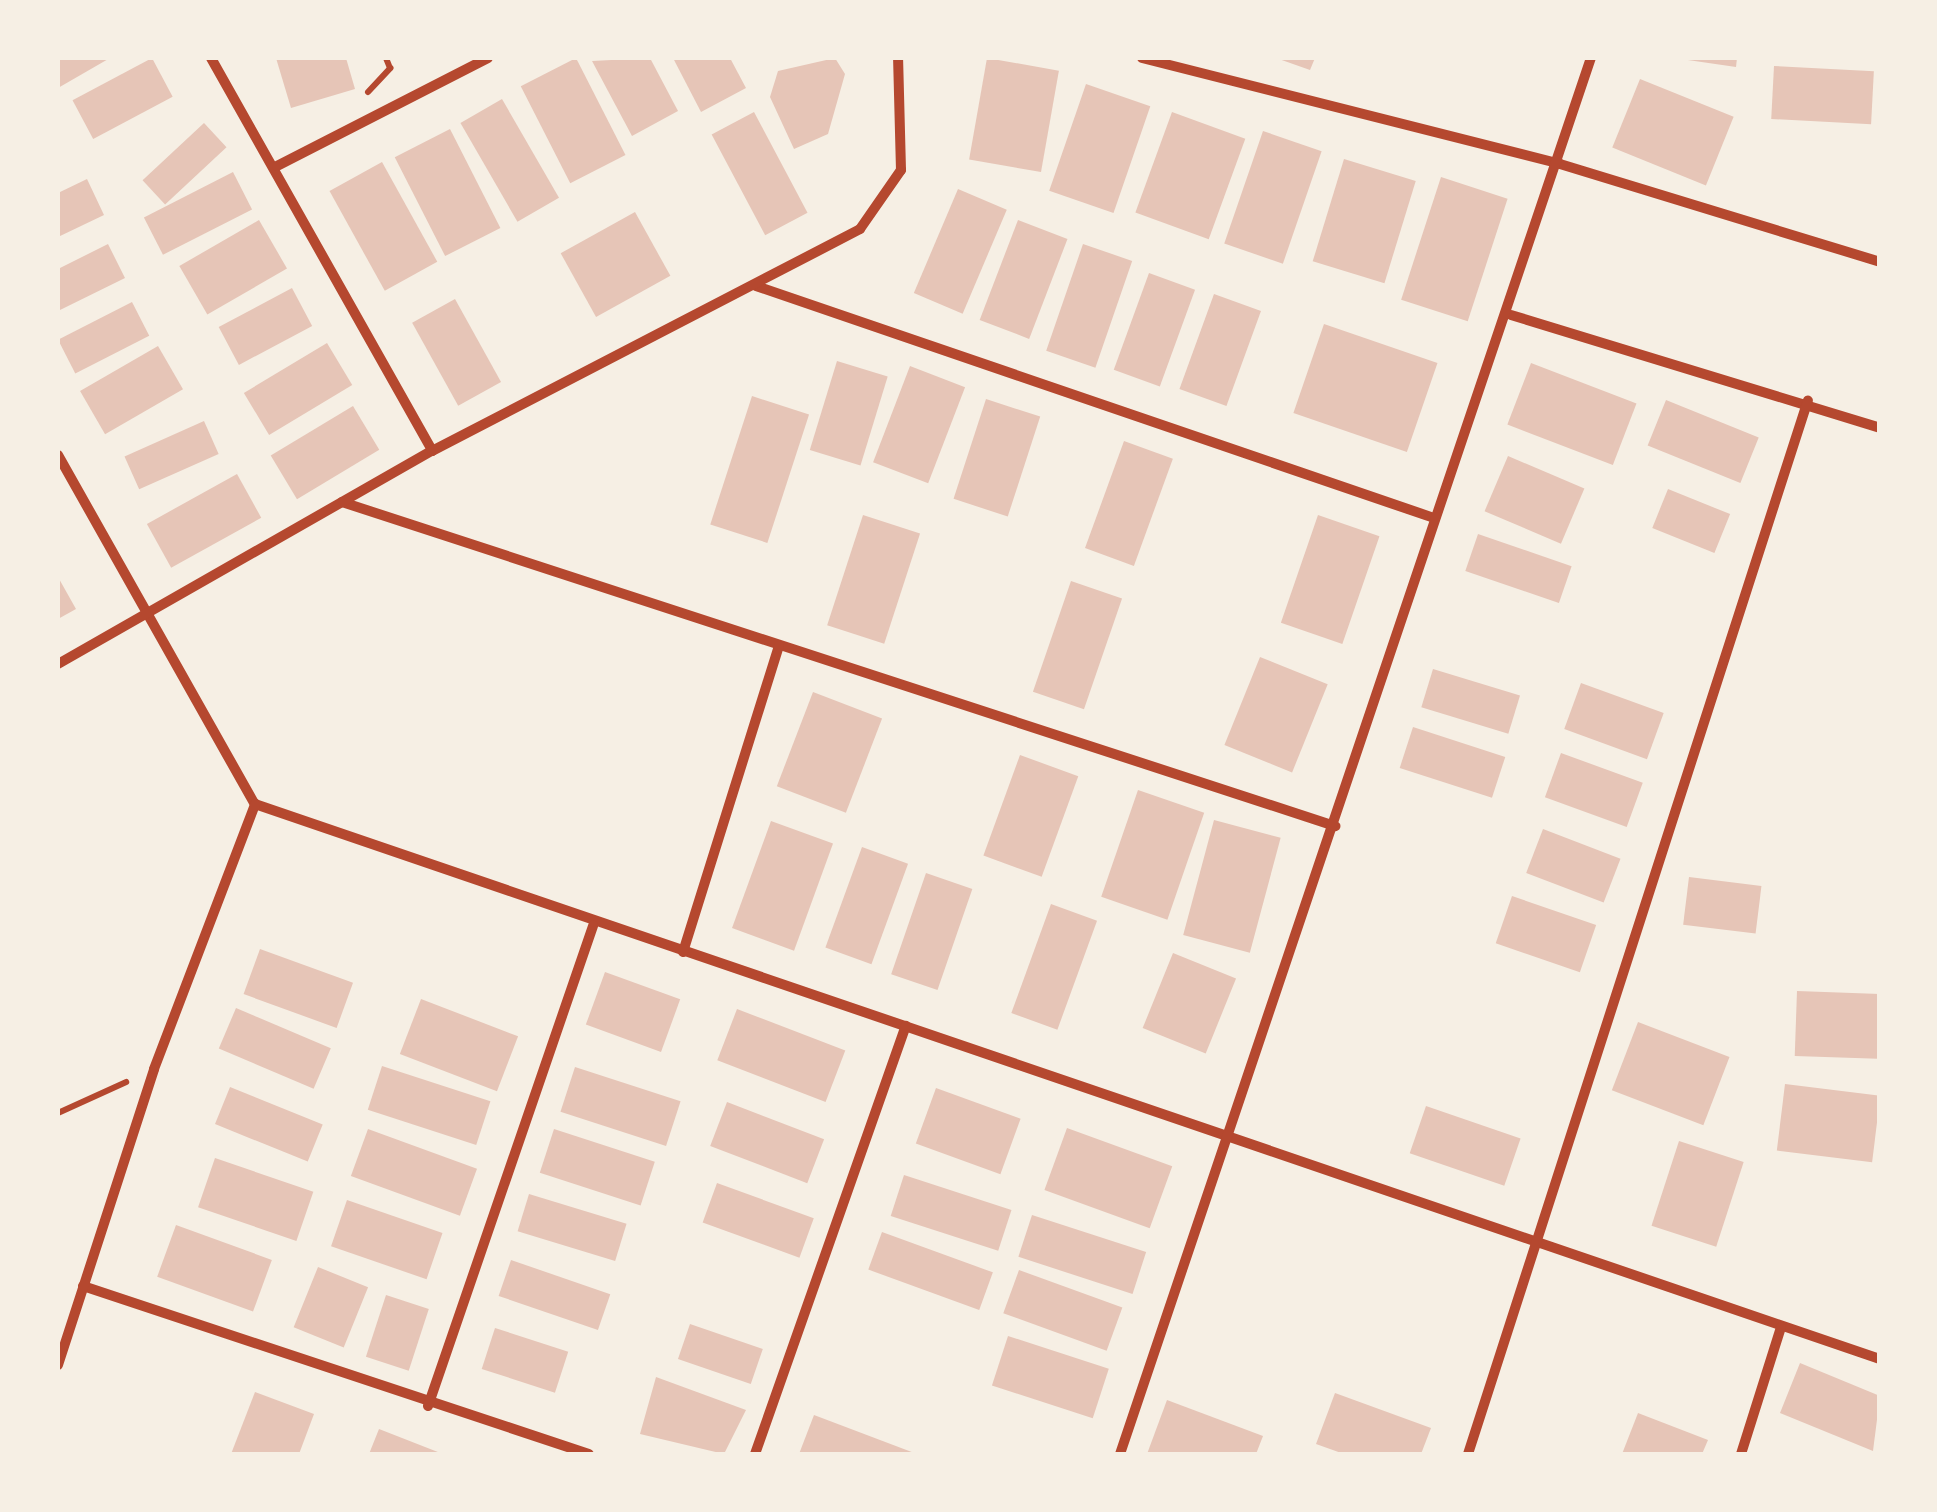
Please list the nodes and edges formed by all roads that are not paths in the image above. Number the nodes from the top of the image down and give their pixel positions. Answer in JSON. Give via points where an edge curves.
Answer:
{"nodes":[{"id":1,"x":211,"y":58,"type":"edge"},
{"id":2,"x":488,"y":58,"type":"edge"},
{"id":3,"x":898,"y":58,"type":"edge"},
{"id":4,"x":1142,"y":58,"type":"edge"},
{"id":5,"x":1592,"y":58,"type":"edge"},
{"id":6,"x":1560,"y":164,"type":"junction"},
{"id":7,"x":277,"y":166,"type":"junction"},
{"id":8,"x":1880,"y":262,"type":"edge"},
{"id":9,"x":756,"y":286,"type":"junction"},
{"id":10,"x":1510,"y":315,"type":"junction"},
{"id":11,"x":1808,"y":400,"type":"junction"},
{"id":12,"x":1880,"y":428,"type":"edge"},
{"id":13,"x":432,"y":451,"type":"junction"},
{"id":14,"x":58,"y":455,"type":"edge"},
{"id":15,"x":342,"y":502,"type":"junction"},
{"id":16,"x":1434,"y":518,"type":"junction"},
{"id":17,"x":146,"y":611,"type":"junction"},
{"id":18,"x":779,"y":646,"type":"junction"},
{"id":19,"x":58,"y":664,"type":"edge"},
{"id":20,"x":255,"y":804,"type":"junction"},
{"id":21,"x":1335,"y":826,"type":"junction"},
{"id":22,"x":593,"y":926,"type":"junction"},
{"id":23,"x":683,"y":952,"type":"junction"},
{"id":24,"x":906,"y":1026,"type":"junction"},
{"id":25,"x":1231,"y":1140,"type":"junction"},
{"id":26,"x":1532,"y":1239,"type":"junction"},
{"id":27,"x":84,"y":1286,"type":"junction"},
{"id":28,"x":1781,"y":1327,"type":"junction"},
{"id":29,"x":1880,"y":1359,"type":"edge"},
{"id":30,"x":58,"y":1365,"type":"edge"},
{"id":31,"x":428,"y":1406,"type":"junction"},
{"id":32,"x":588,"y":1454,"type":"edge"},
{"id":33,"x":755,"y":1454,"type":"edge"},
{"id":34,"x":1120,"y":1454,"type":"edge"},
{"id":35,"x":1468,"y":1454,"type":"edge"},
{"id":36,"x":1741,"y":1454,"type":"edge"}],
"edges":[{"from":1,"to":7,"type":"street"},
{"from":2,"to":7,"type":"street"},
{"from":3,"to":9,"type":"street","via":[[901,170],[883,205],[832,247]]},
{"from":4,"to":6,"type":"street"},
{"from":5,"to":6,"type":"street"},
{"from":6,"to":8,"type":"street"},
{"from":6,"to":10,"type":"street"},
{"from":7,"to":13,"type":"street"},
{"from":9,"to":13,"type":"street"},
{"from":9,"to":16,"type":"street"},
{"from":10,"to":11,"type":"street"},
{"from":10,"to":16,"type":"street"},
{"from":11,"to":12,"type":"street"},
{"from":11,"to":26,"type":"street"},
{"from":13,"to":15,"type":"street"},
{"from":14,"to":17,"type":"street"},
{"from":15,"to":17,"type":"street"},
{"from":15,"to":18,"type":"street"},
{"from":16,"to":21,"type":"street"},
{"from":17,"to":19,"type":"street"},
{"from":17,"to":20,"type":"street"},
{"from":18,"to":21,"type":"street"},
{"from":18,"to":23,"type":"street"},
{"from":20,"to":22,"type":"street"},
{"from":20,"to":27,"type":"street","via":[[154,1069]]},
{"from":21,"to":25,"type":"street"},
{"from":22,"to":23,"type":"street"},
{"from":22,"to":31,"type":"street"},
{"from":23,"to":24,"type":"street"},
{"from":24,"to":25,"type":"street"},
{"from":24,"to":33,"type":"street"},
{"from":25,"to":26,"type":"street"},
{"from":25,"to":34,"type":"street"},
{"from":26,"to":28,"type":"street"},
{"from":26,"to":35,"type":"street"},
{"from":27,"to":30,"type":"street"},
{"from":27,"to":31,"type":"street"},
{"from":28,"to":29,"type":"street"},
{"from":28,"to":36,"type":"street"},
{"from":31,"to":32,"type":"street"}]}
